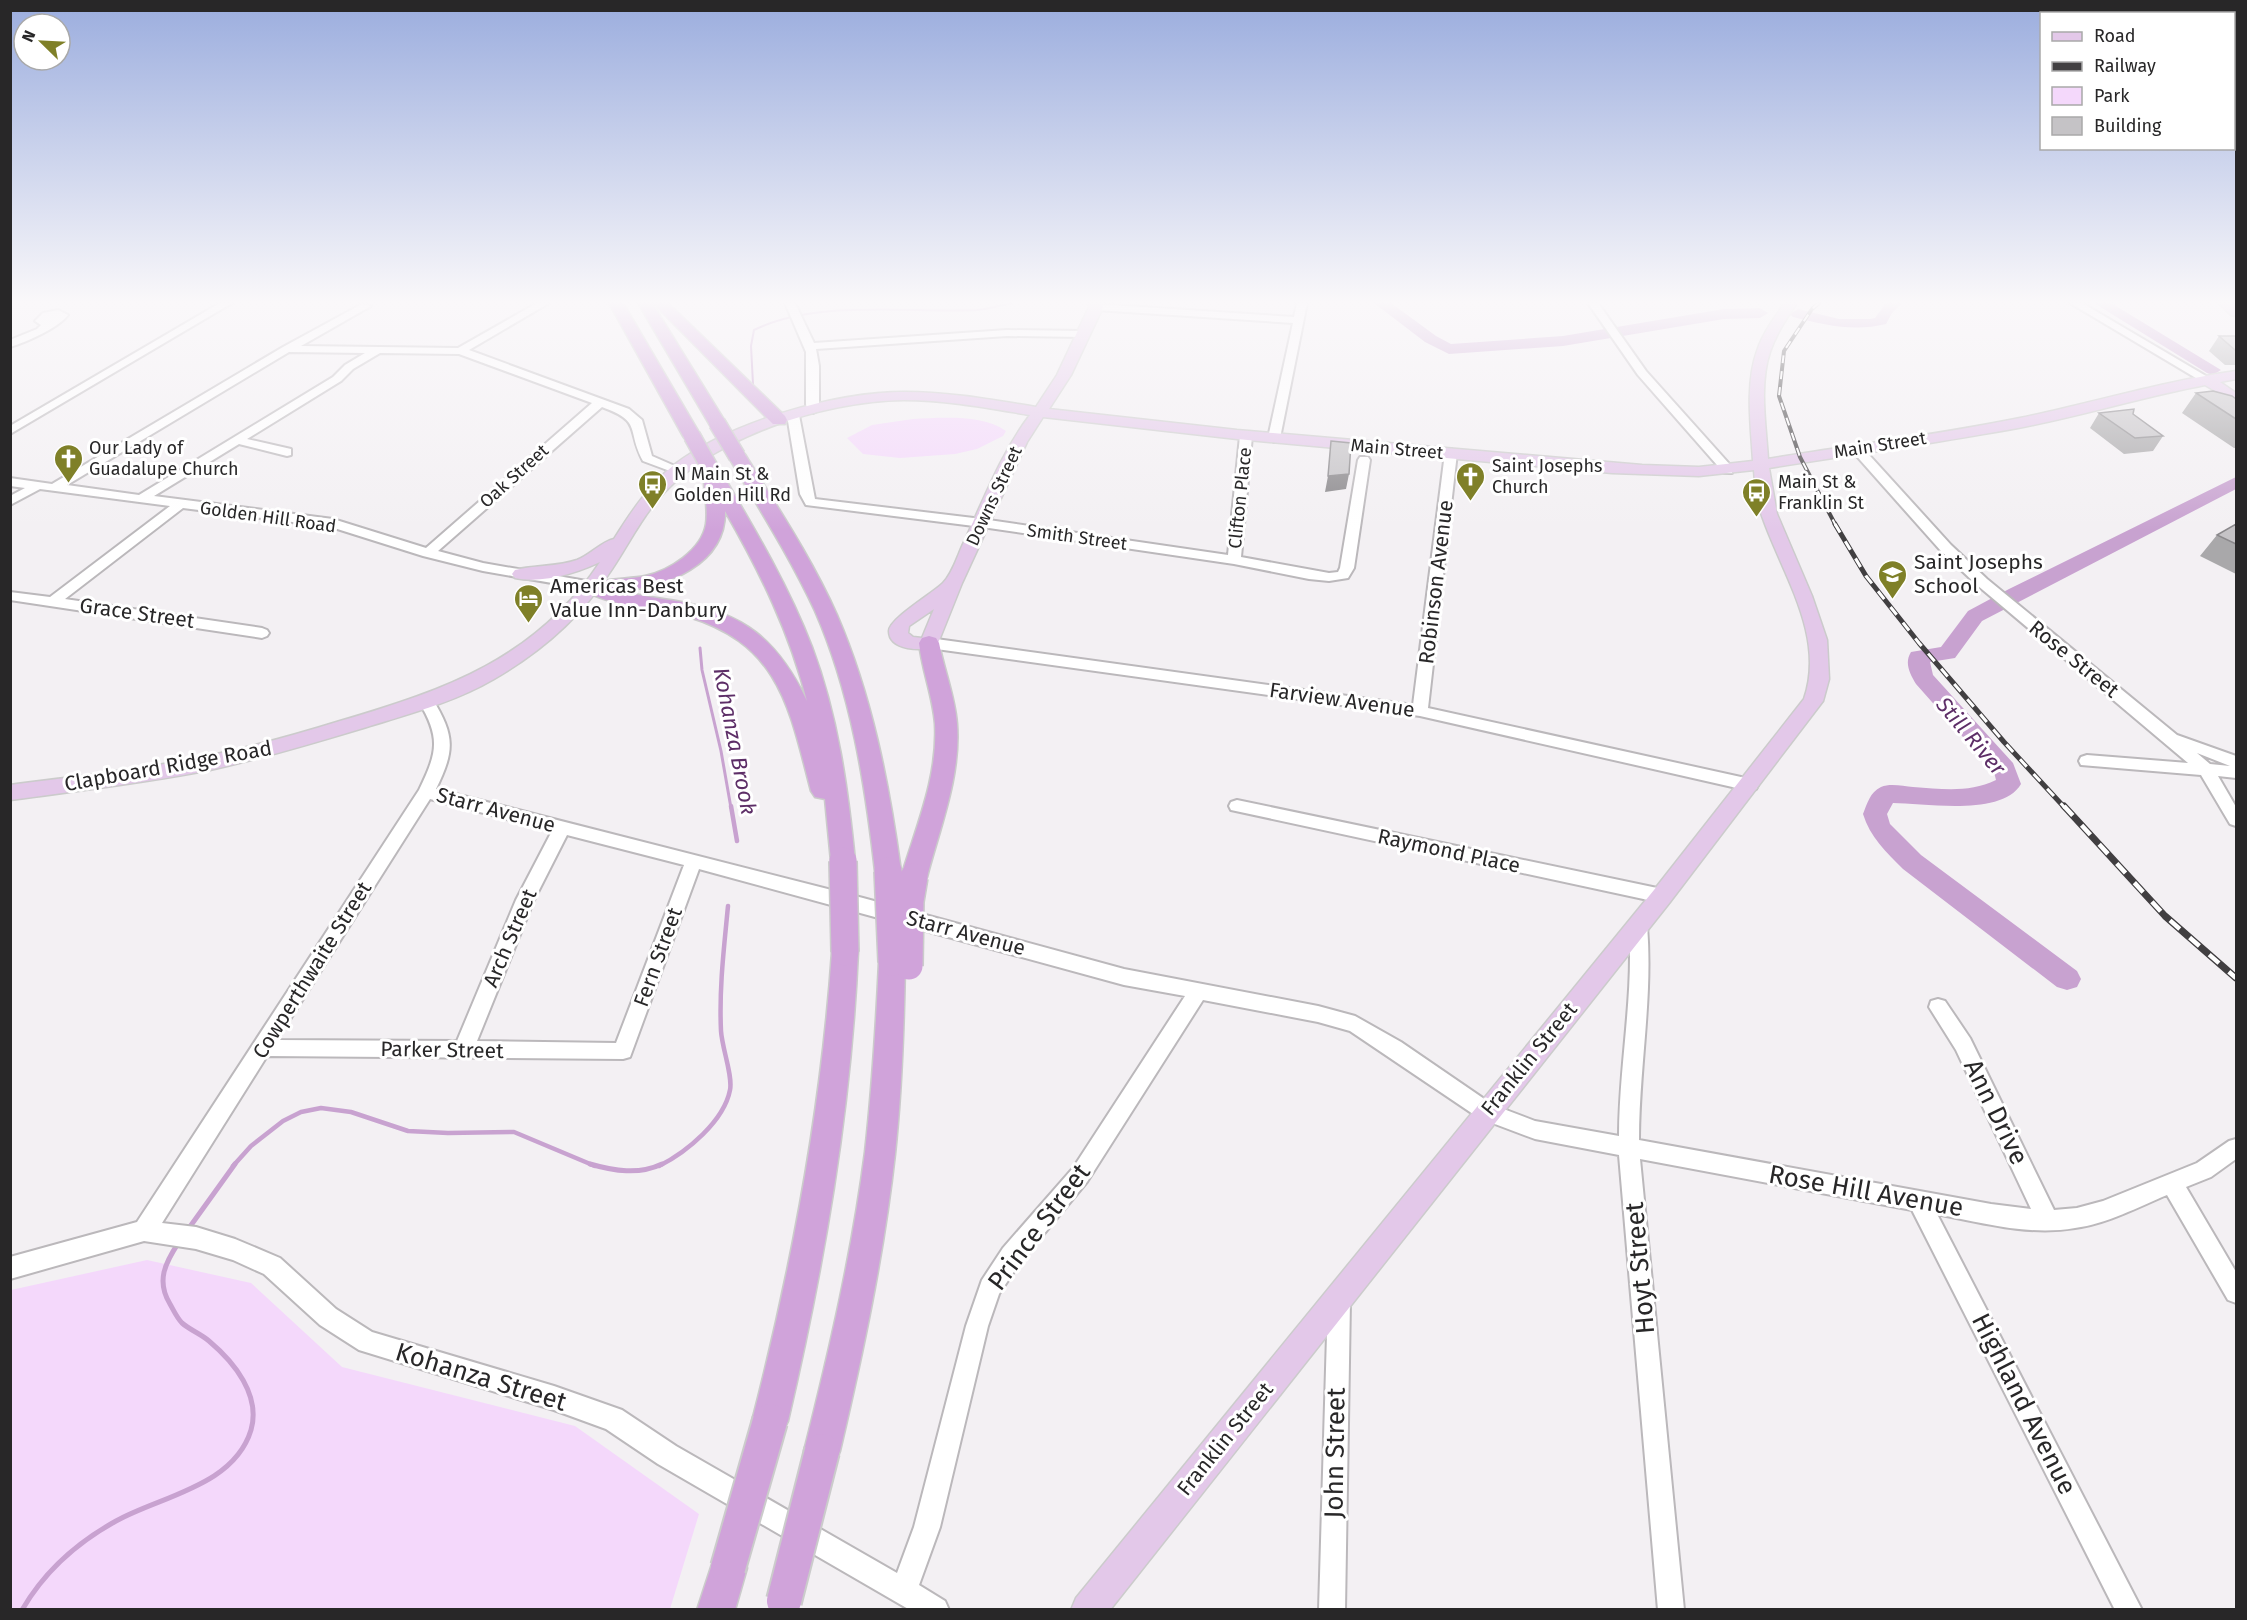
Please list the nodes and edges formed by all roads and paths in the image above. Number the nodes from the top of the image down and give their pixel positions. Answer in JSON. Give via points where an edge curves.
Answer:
{"nodes":[{"id":1,"x":99,"y":379,"type":"edge"},
{"id":2,"x":237,"y":379,"type":"edge"},
{"id":3,"x":337,"y":379,"type":"edge"},
{"id":4,"x":539,"y":379,"type":"edge"},
{"id":5,"x":659,"y":379,"type":"edge"},
{"id":6,"x":690,"y":379,"type":"edge"},
{"id":7,"x":743,"y":379,"type":"edge"},
{"id":8,"x":812,"y":379,"type":"edge"},
{"id":9,"x":1061,"y":379,"type":"edge"},
{"id":10,"x":1287,"y":379,"type":"edge"},
{"id":11,"x":1647,"y":379,"type":"edge"},
{"id":12,"x":1758,"y":379,"type":"edge"},
{"id":13,"x":2205,"y":379,"type":"junction"},
{"id":14,"x":2208,"y":379,"type":"edge"},
{"id":15,"x":2236,"y":386,"type":"edge"},
{"id":16,"x":2221,"y":388,"type":"junction"},
{"id":17,"x":2236,"y":399,"type":"edge"},
{"id":18,"x":2122,"y":400,"type":"junction"},
{"id":19,"x":603,"y":401,"type":"junction"},
{"id":20,"x":813,"y":411,"type":"junction"},
{"id":21,"x":1040,"y":412,"type":"junction"},
{"id":22,"x":786,"y":418,"type":"junction"},
{"id":23,"x":10,"y":431,"type":"edge"},
{"id":24,"x":1246,"y":436,"type":"junction"},
{"id":25,"x":1274,"y":438,"type":"junction"},
{"id":26,"x":236,"y":440,"type":"junction"},
{"id":27,"x":1857,"y":449,"type":"junction"},
{"id":28,"x":287,"y":452,"type":"dead end"},
{"id":29,"x":1451,"y":453,"type":"junction"},
{"id":30,"x":1364,"y":460,"type":"dead end"},
{"id":31,"x":1762,"y":465,"type":"junction"},
{"id":32,"x":678,"y":470,"type":"junction"},
{"id":33,"x":711,"y":470,"type":"junction"},
{"id":34,"x":1728,"y":470,"type":"junction"},
{"id":35,"x":10,"y":482,"type":"edge"},
{"id":36,"x":35,"y":487,"type":"junction"},
{"id":37,"x":52,"y":489,"type":"junction"},
{"id":38,"x":139,"y":500,"type":"junction"},
{"id":39,"x":10,"y":501,"type":"edge"},
{"id":40,"x":180,"y":505,"type":"junction"},
{"id":41,"x":982,"y":523,"type":"junction"},
{"id":42,"x":626,"y":534,"type":"junction"},
{"id":43,"x":428,"y":553,"type":"junction"},
{"id":44,"x":1234,"y":561,"type":"junction"},
{"id":45,"x":521,"y":574,"type":"junction"},
{"id":46,"x":953,"y":583,"type":"junction"},
{"id":47,"x":592,"y":586,"type":"junction"},
{"id":48,"x":10,"y":596,"type":"edge"},
{"id":49,"x":54,"y":601,"type":"junction"},
{"id":50,"x":262,"y":633,"type":"dead end"},
{"id":51,"x":929,"y":643,"type":"junction"},
{"id":52,"x":427,"y":702,"type":"junction"},
{"id":53,"x":1420,"y":711,"type":"junction"},
{"id":54,"x":2160,"y":729,"type":"junction"},
{"id":55,"x":2087,"y":761,"type":"dead end"},
{"id":56,"x":2236,"y":762,"type":"edge"},
{"id":57,"x":2207,"y":771,"type":"junction"},
{"id":58,"x":2236,"y":772,"type":"edge"},
{"id":59,"x":1750,"y":785,"type":"junction"},
{"id":60,"x":2236,"y":788,"type":"edge"},
{"id":61,"x":426,"y":792,"type":"junction"},
{"id":62,"x":10,"y":793,"type":"edge"},
{"id":63,"x":1237,"y":807,"type":"dead end"},
{"id":64,"x":2235,"y":814,"type":"edge"},
{"id":65,"x":562,"y":827,"type":"junction"},
{"id":66,"x":843,"y":861,"type":"junction"},
{"id":67,"x":693,"y":863,"type":"junction"},
{"id":68,"x":1662,"y":896,"type":"junction"},
{"id":69,"x":1638,"y":926,"type":"junction"},
{"id":70,"x":901,"y":964,"type":"junction"},
{"id":71,"x":1198,"y":992,"type":"junction"},
{"id":72,"x":1938,"y":1007,"type":"dead end"},
{"id":73,"x":262,"y":1048,"type":"junction"},
{"id":74,"x":462,"y":1050,"type":"junction"},
{"id":75,"x":623,"y":1051,"type":"joint"},
{"id":76,"x":1486,"y":1112,"type":"junction"},
{"id":77,"x":1629,"y":1148,"type":"junction"},
{"id":78,"x":2236,"y":1148,"type":"edge"},
{"id":79,"x":2172,"y":1184,"type":"junction"},
{"id":80,"x":1918,"y":1199,"type":"junction"},
{"id":81,"x":2048,"y":1221,"type":"junction"},
{"id":82,"x":144,"y":1231,"type":"junction"},
{"id":83,"x":10,"y":1268,"type":"edge"},
{"id":84,"x":2236,"y":1292,"type":"edge"},
{"id":85,"x":1339,"y":1296,"type":"junction"},
{"id":86,"x":904,"y":1590,"type":"junction"},
{"id":87,"x":783,"y":1605,"type":"edge"},
{"id":88,"x":716,"y":1610,"type":"edge"},
{"id":89,"x":936,"y":1610,"type":"edge"},
{"id":90,"x":1088,"y":1610,"type":"edge"},
{"id":91,"x":1332,"y":1610,"type":"edge"},
{"id":92,"x":1671,"y":1610,"type":"edge"},
{"id":93,"x":2129,"y":1610,"type":"edge"}],
"edges":[{"from":1,"to":23,"type":"street"},
{"from":2,"to":37,"type":"street"},
{"from":3,"to":26,"type":"street"},
{"from":4,"to":19,"type":"street"},
{"from":5,"to":33,"type":"highway","bridge":true},
{"from":6,"to":70,"type":"highway","bridge":true,"via":[[809,578],[841,651],[868,739]]},
{"from":7,"to":22,"type":"highway"},
{"from":8,"to":20,"type":"street"},
{"from":9,"to":21,"type":"main road","name":"Downs Street"},
{"from":10,"to":25,"type":"street"},
{"from":11,"to":34,"type":"street"},
{"from":12,"to":31,"type":"main road","name":"Franklin Street"},
{"from":13,"to":14,"type":"main road","name":"Main Street"},
{"from":13,"to":16,"type":"main road"},
{"from":13,"to":18,"type":"main road","name":"Main Street"},
{"from":15,"to":16,"type":"main road","name":"Main Street"},
{"from":16,"to":17,"type":"main road"},
{"from":16,"to":18,"type":"main road","name":"Main Street"},
{"from":18,"to":27,"type":"main road","name":"Main Street","via":[[2021,422]]},
{"from":19,"to":32,"type":"street","via":[[636,420],[647,458]]},
{"from":19,"to":43,"type":"street","name":"Oak Street"},
{"from":20,"to":21,"type":"main road","name":"Main Street","via":[[872,397],[911,394]]},
{"from":20,"to":22,"type":"main road","name":"Main Street"},
{"from":21,"to":24,"type":"main road","name":"Main Street"},
{"from":21,"to":41,"type":"main road","name":"Downs Street","via":[[1023,434]]},
{"from":22,"to":32,"type":"main road","name":"Main Street","via":[[742,433]]},
{"from":22,"to":41,"type":"street","name":"Smith Street","via":[[810,502]]},
{"from":24,"to":25,"type":"main road","name":"Main Street"},
{"from":24,"to":44,"type":"street","name":"Clifton Place"},
{"from":25,"to":29,"type":"main road","name":"Main Street"},
{"from":26,"to":28,"type":"street"},
{"from":26,"to":38,"type":"street"},
{"from":27,"to":31,"type":"main road","name":"Main Street"},
{"from":27,"to":54,"type":"street","name":"Rose Street","via":[[1982,582]]},
{"from":29,"to":34,"type":"main road","name":"Main Street","via":[[1672,471]]},
{"from":29,"to":53,"type":"street","name":"Robinson Avenue"},
{"from":30,"to":44,"type":"street","name":"Smith Street","via":[[1344,575],[1299,574]]},
{"from":31,"to":34,"type":"main road","name":"Main Street"},
{"from":31,"to":59,"type":"main road","name":"Franklin Street","via":[[1768,511],[1814,626],[1820,652],[1820,679],[1813,701]]},
{"from":32,"to":42,"type":"main road","name":"Main Street","via":[[655,493]]},
{"from":33,"to":47,"type":"highway","via":[[716,520],[711,537],[687,565],[659,580]]},
{"from":33,"to":66,"type":"highway","via":[[776,587],[806,660],[830,748]]},
{"from":35,"to":36,"type":"street","name":"Golden Hill Road"},
{"from":36,"to":37,"type":"street","name":"Golden Hill Road"},
{"from":36,"to":39,"type":"street"},
{"from":37,"to":38,"type":"street","name":"Golden Hill Road"},
{"from":38,"to":40,"type":"street","name":"Golden Hill Road"},
{"from":40,"to":43,"type":"street","name":"Golden Hill Road","via":[[333,524]]},
{"from":40,"to":49,"type":"street"},
{"from":41,"to":44,"type":"street","name":"Smith Street"},
{"from":41,"to":46,"type":"main road","name":"Downs Street"},
{"from":42,"to":45,"type":"main road","via":[[592,560],[558,571]]},
{"from":42,"to":47,"type":"main road","name":"Clapboard Ridge Road"},
{"from":43,"to":45,"type":"street","name":"Golden Hill Road"},
{"from":45,"to":47,"type":"street","name":"Golden Hill Road"},
{"from":46,"to":51,"type":"main road","name":"Downs Street"},
{"from":46,"to":51,"type":"main road","name":"Downs Street","via":[[898,628],[898,634],[909,643]]},
{"from":47,"to":52,"type":"main road","name":"Clapboard Ridge Road","via":[[548,631],[501,666]]},
{"from":47,"to":66,"type":"highway","via":[[622,598],[708,616],[742,632],[769,654],[795,697]]},
{"from":48,"to":49,"type":"street","name":"Grace Street"},
{"from":49,"to":50,"type":"street","name":"Grace Street"},
{"from":51,"to":53,"type":"street","name":"Farview Avenue"},
{"from":51,"to":70,"type":"highway","bridge":true,"via":[[947,741],[941,780],[914,877]]},
{"from":52,"to":61,"type":"street","name":"Cowperthwaite Street","via":[[438,717],[444,756]]},
{"from":52,"to":62,"type":"main road","name":"Clapboard Ridge Road","via":[[223,760]]},
{"from":53,"to":59,"type":"street","name":"Farview Avenue"},
{"from":54,"to":56,"type":"street"},
{"from":54,"to":57,"type":"street","name":"Rose Street"},
{"from":55,"to":57,"type":"street"},
{"from":57,"to":58,"type":"street"},
{"from":57,"to":64,"type":"street","name":"Rose Street"},
{"from":59,"to":68,"type":"main road","name":"Franklin Street"},
{"from":60,"to":64,"type":"street","via":[[2230,795]]},
{"from":61,"to":65,"type":"street","name":"Starr Avenue"},
{"from":61,"to":73,"type":"street","name":"Cowperthwaite Street"},
{"from":63,"to":68,"type":"street","name":"Raymond Place"},
{"from":65,"to":67,"type":"street","name":"Starr Avenue"},
{"from":65,"to":74,"type":"street","name":"Arch Street","via":[[525,900]]},
{"from":66,"to":88,"type":"highway","bridge":true,"via":[[839,1051],[823,1179],[770,1421]]},
{"from":67,"to":71,"type":"street","name":"Starr Avenue","via":[[1124,977]]},
{"from":67,"to":75,"type":"street","name":"Fern Street"},
{"from":68,"to":69,"type":"main road","name":"Franklin Street"},
{"from":69,"to":76,"type":"main road","name":"Franklin Street"},
{"from":69,"to":77,"type":"street","name":"Hoyt Street","via":[[1641,964],[1629,1094]]},
{"from":70,"to":87,"type":"highway","bridge":true,"via":[[899,1038],[884,1098],[863,1266],[845,1356]]},
{"from":71,"to":76,"type":"street","name":"Starr Avenue","via":[[1355,1024]]},
{"from":71,"to":86,"type":"street","name":"Prince Street","via":[[1080,1175],[1011,1256],[990,1288],[927,1527]]},
{"from":72,"to":81,"type":"street","name":"Ann Drive","via":[[1963,1044]]},
{"from":73,"to":74,"type":"street","name":"Parker Street"},
{"from":73,"to":82,"type":"street","name":"Cowperthwaite Street"},
{"from":74,"to":75,"type":"street","name":"Parker Street"},
{"from":76,"to":77,"type":"street","name":"Rose Hill Avenue","via":[[1535,1130]]},
{"from":76,"to":85,"type":"main road","name":"Franklin Street"},
{"from":77,"to":80,"type":"street","name":"Rose Hill Avenue"},
{"from":77,"to":92,"type":"street","name":"Hoyt Street"},
{"from":78,"to":79,"type":"street","name":"Rose Hill Avenue","via":[[2204,1170]]},
{"from":79,"to":81,"type":"street","name":"Rose Hill Avenue","via":[[2103,1211]]},
{"from":79,"to":84,"type":"street"},
{"from":80,"to":81,"type":"street","name":"Rose Hill Avenue"},
{"from":80,"to":93,"type":"street","name":"Highland Avenue"},
{"from":82,"to":83,"type":"street","name":"Kohanza Street"},
{"from":82,"to":86,"type":"street","name":"Kohanza Street","via":[[186,1236],[272,1266],[328,1317],[367,1342],[613,1419],[668,1455]]},
{"from":85,"to":90,"type":"main road","name":"Franklin Street"},
{"from":85,"to":91,"type":"street","name":"John Street"},
{"from":86,"to":89,"type":"street","name":"Kohanza Street"}]}
